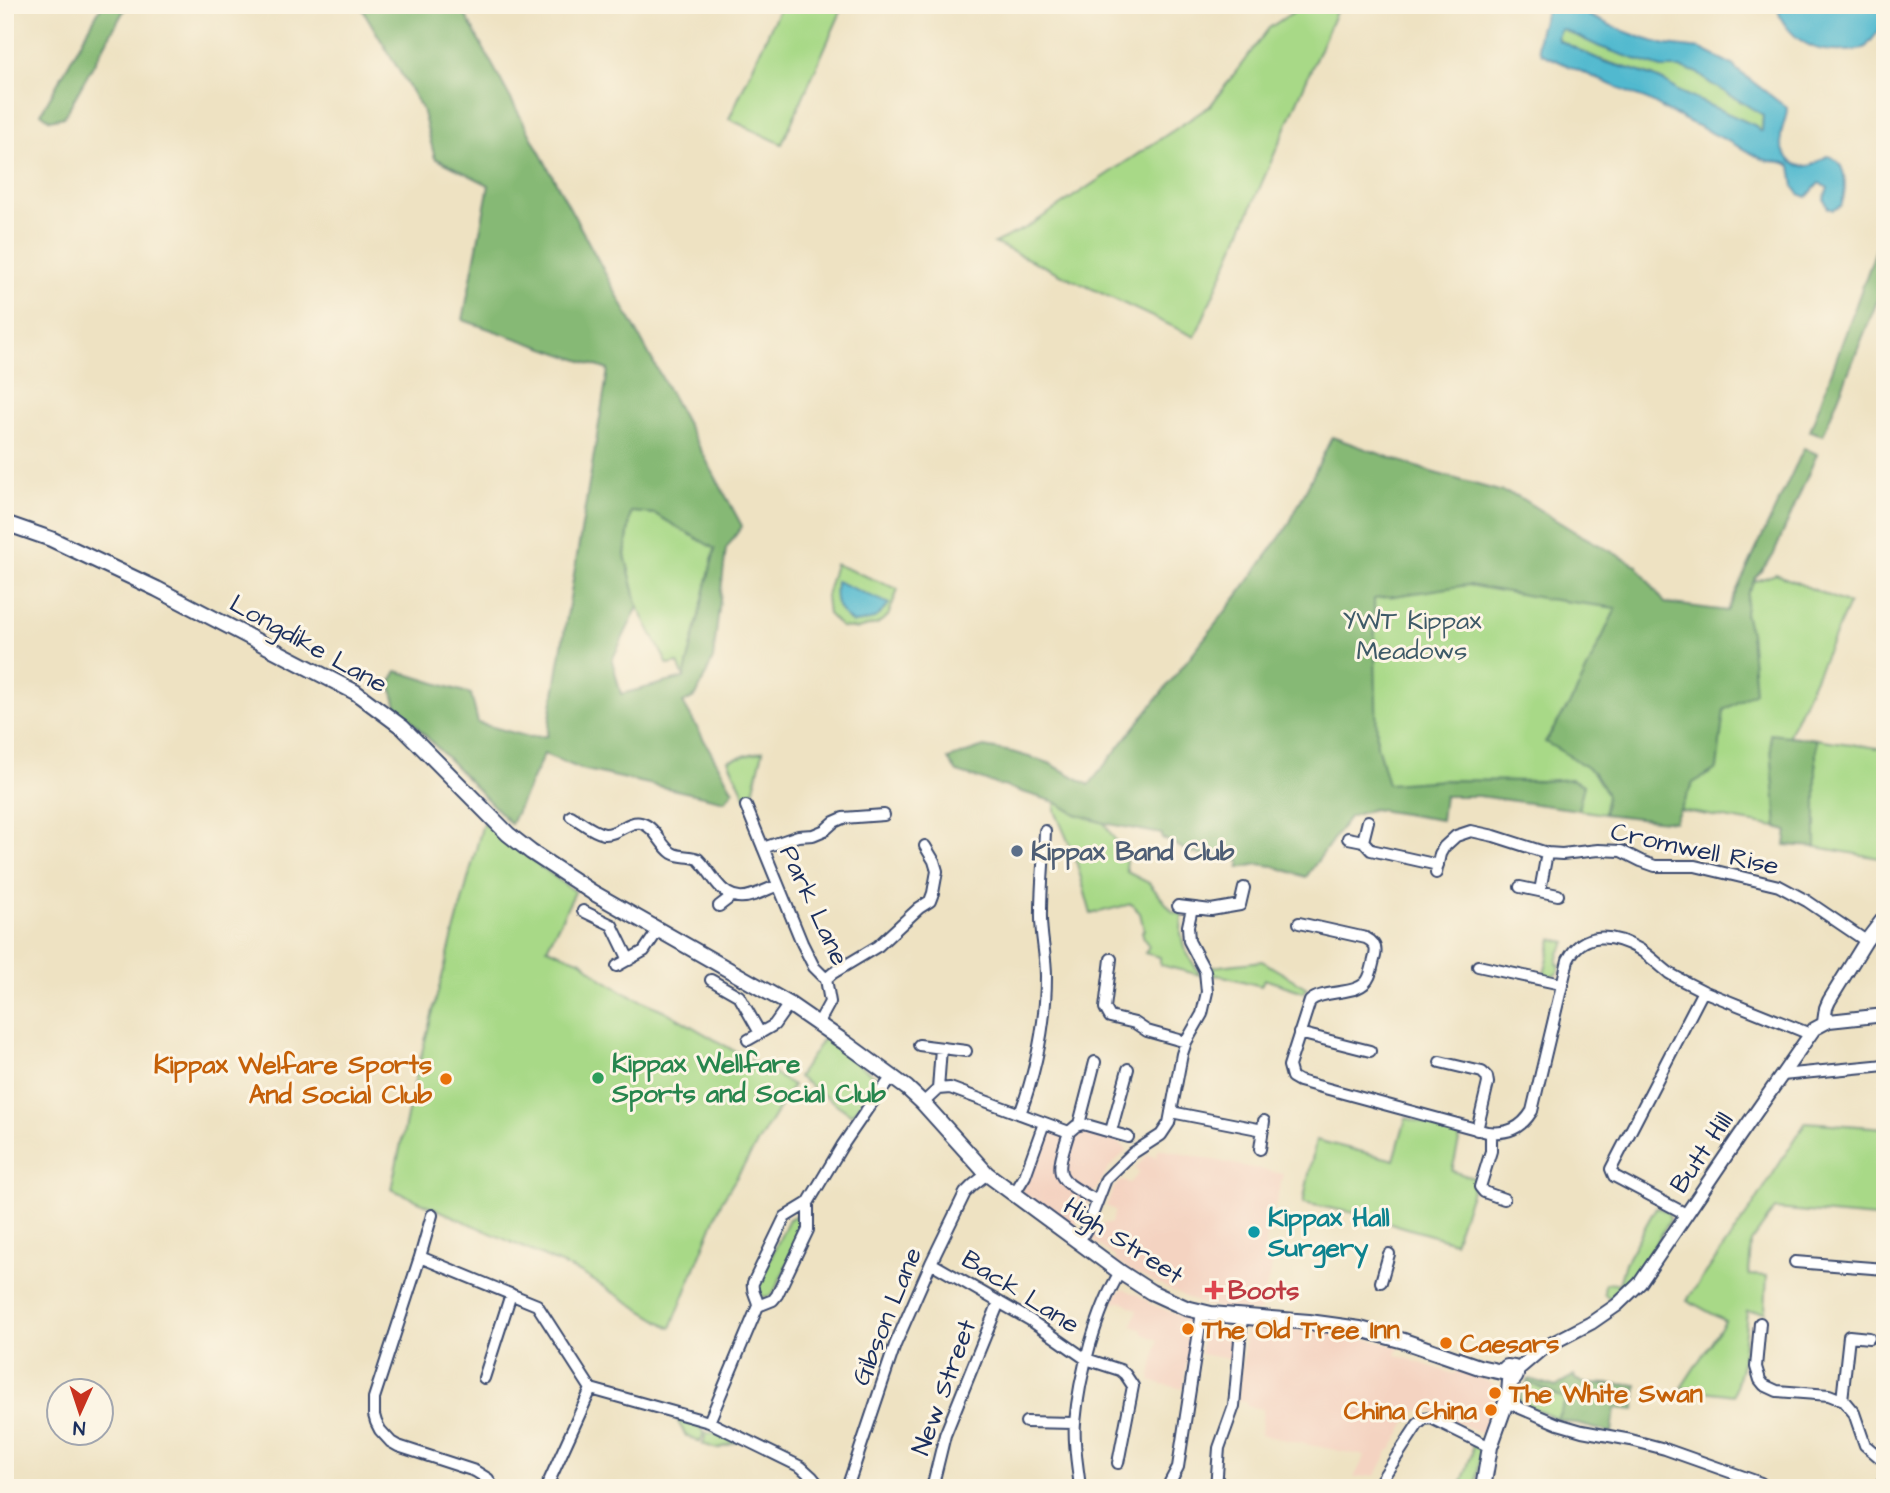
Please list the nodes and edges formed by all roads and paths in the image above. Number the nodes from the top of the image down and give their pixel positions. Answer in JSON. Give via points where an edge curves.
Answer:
{"nodes":[{"id":1,"x":5,"y":523,"type":"edge"},
{"id":2,"x":746,"y":806,"type":"dead end"},
{"id":3,"x":884,"y":815,"type":"dead end"},
{"id":4,"x":571,"y":816,"type":"dead end"},
{"id":5,"x":1368,"y":821,"type":"dead end"},
{"id":6,"x":1045,"y":831,"type":"dead end"},
{"id":7,"x":1348,"y":838,"type":"dead end"},
{"id":8,"x":1363,"y":841,"type":"junction"},
{"id":9,"x":925,"y":846,"type":"dead end"},
{"id":10,"x":763,"y":848,"type":"junction"},
{"id":11,"x":1547,"y":853,"type":"junction"},
{"id":12,"x":679,"y":856,"type":"junction"},
{"id":13,"x":669,"y":866,"type":"dead end"},
{"id":14,"x":778,"y":885,"type":"junction"},
{"id":15,"x":1520,"y":887,"type":"dead end"},
{"id":16,"x":1244,"y":888,"type":"dead end"},
{"id":17,"x":1540,"y":891,"type":"junction"},
{"id":18,"x":1558,"y":895,"type":"dead end"},
{"id":19,"x":732,"y":896,"type":"junction"},
{"id":20,"x":719,"y":906,"type":"dead end"},
{"id":21,"x":1178,"y":906,"type":"dead end"},
{"id":22,"x":1192,"y":908,"type":"junction"},
{"id":23,"x":583,"y":911,"type":"dead end"},
{"id":24,"x":1885,"y":916,"type":"edge"},
{"id":25,"x":1298,"y":923,"type":"dead end"},
{"id":26,"x":659,"y":929,"type":"junction"},
{"id":27,"x":1866,"y":941,"type":"junction"},
{"id":28,"x":629,"y":960,"type":"junction"},
{"id":29,"x":1111,"y":960,"type":"dead end"},
{"id":30,"x":1478,"y":966,"type":"dead end"},
{"id":31,"x":617,"y":967,"type":"dead end"},
{"id":32,"x":826,"y":979,"type":"junction"},
{"id":33,"x":711,"y":980,"type":"dead end"},
{"id":34,"x":1561,"y":984,"type":"junction"},
{"id":35,"x":1703,"y":991,"type":"junction"},
{"id":36,"x":789,"y":1004,"type":"junction"},
{"id":37,"x":1885,"y":1015,"type":"edge"},
{"id":38,"x":1823,"y":1023,"type":"junction"},
{"id":39,"x":818,"y":1024,"type":"junction"},
{"id":40,"x":760,"y":1033,"type":"junction"},
{"id":41,"x":1300,"y":1033,"type":"junction"},
{"id":42,"x":1808,"y":1035,"type":"junction"},
{"id":43,"x":748,"y":1040,"type":"dead end"},
{"id":44,"x":1186,"y":1042,"type":"junction"},
{"id":45,"x":919,"y":1045,"type":"dead end"},
{"id":46,"x":941,"y":1048,"type":"junction"},
{"id":47,"x":966,"y":1051,"type":"dead end"},
{"id":48,"x":1370,"y":1052,"type":"dead end"},
{"id":49,"x":1095,"y":1062,"type":"dead end"},
{"id":50,"x":1440,"y":1062,"type":"dead end"},
{"id":51,"x":1885,"y":1065,"type":"edge"},
{"id":52,"x":1128,"y":1069,"type":"dead end"},
{"id":53,"x":1782,"y":1075,"type":"junction"},
{"id":54,"x":892,"y":1077,"type":"junction"},
{"id":55,"x":938,"y":1089,"type":"junction"},
{"id":56,"x":923,"y":1103,"type":"junction"},
{"id":57,"x":1171,"y":1112,"type":"junction"},
{"id":58,"x":1020,"y":1114,"type":"junction"},
{"id":59,"x":1044,"y":1123,"type":"junction"},
{"id":60,"x":1079,"y":1124,"type":"junction"},
{"id":61,"x":1477,"y":1130,"type":"junction"},
{"id":62,"x":1111,"y":1131,"type":"junction"},
{"id":63,"x":1069,"y":1132,"type":"junction"},
{"id":64,"x":1491,"y":1133,"type":"junction"},
{"id":65,"x":1128,"y":1138,"type":"dead end"},
{"id":66,"x":1260,"y":1149,"type":"dead end"},
{"id":67,"x":987,"y":1174,"type":"junction"},
{"id":68,"x":1014,"y":1194,"type":"junction"},
{"id":69,"x":1504,"y":1199,"type":"dead end"},
{"id":70,"x":1097,"y":1201,"type":"junction"},
{"id":71,"x":808,"y":1203,"type":"junction"},
{"id":72,"x":1686,"y":1214,"type":"junction"},
{"id":73,"x":432,"y":1215,"type":"dead end"},
{"id":74,"x":1079,"y":1241,"type":"junction"},
{"id":75,"x":1389,"y":1254,"type":"dead end"},
{"id":76,"x":420,"y":1256,"type":"junction"},
{"id":77,"x":1795,"y":1262,"type":"dead end"},
{"id":78,"x":931,"y":1263,"type":"junction"},
{"id":79,"x":1885,"y":1269,"type":"edge"},
{"id":80,"x":1120,"y":1272,"type":"junction"},
{"id":81,"x":1381,"y":1282,"type":"dead end"},
{"id":82,"x":511,"y":1294,"type":"junction"},
{"id":83,"x":999,"y":1302,"type":"junction"},
{"id":84,"x":758,"y":1306,"type":"junction"},
{"id":85,"x":1202,"y":1312,"type":"junction"},
{"id":86,"x":1242,"y":1318,"type":"junction"},
{"id":87,"x":1760,"y":1323,"type":"dead end"},
{"id":88,"x":1869,"y":1338,"type":"dead end"},
{"id":89,"x":1086,"y":1359,"type":"junction"},
{"id":90,"x":1509,"y":1375,"type":"junction"},
{"id":91,"x":484,"y":1378,"type":"dead end"},
{"id":92,"x":591,"y":1389,"type":"junction"},
{"id":93,"x":1842,"y":1400,"type":"junction"},
{"id":94,"x":1506,"y":1402,"type":"junction"},
{"id":95,"x":709,"y":1422,"type":"junction"},
{"id":96,"x":1026,"y":1422,"type":"dead end"},
{"id":97,"x":1074,"y":1423,"type":"junction"},
{"id":98,"x":1490,"y":1447,"type":"junction"},
{"id":99,"x":1885,"y":1462,"type":"edge"},
{"id":100,"x":1118,"y":1463,"type":"dead end"},
{"id":101,"x":1885,"y":1479,"type":"edge"},
{"id":102,"x":1380,"y":1482,"type":"dead end"},
{"id":103,"x":1761,"y":1483,"type":"dead end"},
{"id":104,"x":494,"y":1488,"type":"edge"},
{"id":105,"x":546,"y":1488,"type":"edge"},
{"id":106,"x":821,"y":1488,"type":"edge"},
{"id":107,"x":846,"y":1488,"type":"edge"},
{"id":108,"x":932,"y":1488,"type":"edge"},
{"id":109,"x":1080,"y":1488,"type":"edge"},
{"id":110,"x":1169,"y":1488,"type":"edge"},
{"id":111,"x":1216,"y":1488,"type":"edge"},
{"id":112,"x":1483,"y":1488,"type":"edge"},
{"id":113,"x":1879,"y":1488,"type":"edge"}],
"edges":[{"from":1,"to":26,"type":"main road","name":"Longdike Lane","via":[[51,539],[157,589],[355,692],[402,727],[516,841],[592,892]]},
{"from":2,"to":10,"type":"street","name":"Park Lane"},
{"from":3,"to":10,"type":"street","via":[[843,818],[813,835]]},
{"from":4,"to":12,"type":"street","via":[[604,834],[635,823],[645,825]]},
{"from":5,"to":8,"type":"street"},
{"from":6,"to":58,"type":"street","via":[[1041,914],[1045,996],[1039,1042]]},
{"from":7,"to":8,"type":"street","name":"Cromwell Rise"},
{"from":8,"to":11,"type":"street","name":"Cromwell Rise","via":[[1371,850],[1437,869],[1449,841],[1471,831]]},
{"from":9,"to":32,"type":"street","via":[[937,871],[930,901],[878,946]]},
{"from":10,"to":14,"type":"street","name":"Park Lane"},
{"from":11,"to":17,"type":"street"},
{"from":11,"to":27,"type":"street","name":"Cromwell Rise","via":[[1613,850],[1655,866],[1695,866],[1779,886]]},
{"from":12,"to":13,"type":"street"},
{"from":12,"to":19,"type":"street","via":[[698,859]]},
{"from":14,"to":19,"type":"street","via":[[744,898]]},
{"from":14,"to":32,"type":"street","name":"Park Lane","via":[[811,961]]},
{"from":15,"to":17,"type":"street"},
{"from":16,"to":22,"type":"street","via":[[1240,905]]},
{"from":17,"to":18,"type":"street"},
{"from":19,"to":20,"type":"street"},
{"from":21,"to":22,"type":"street"},
{"from":22,"to":44,"type":"street","via":[[1189,941],[1205,971],[1207,992],[1202,1014]]},
{"from":23,"to":28,"type":"street","via":[[612,925]]},
{"from":24,"to":27,"type":"street"},
{"from":25,"to":41,"type":"street","via":[[1366,938],[1376,950],[1364,984],[1314,998]]},
{"from":26,"to":28,"type":"street","via":[[644,951]]},
{"from":26,"to":36,"type":"main road","name":"Longdike Lane"},
{"from":27,"to":38,"type":"street","via":[[1829,1001]]},
{"from":28,"to":31,"type":"street"},
{"from":29,"to":44,"type":"street","via":[[1105,1008],[1110,1017]]},
{"from":30,"to":34,"type":"street"},
{"from":32,"to":39,"type":"street","name":"Park Lane","via":[[830,1002]]},
{"from":33,"to":40,"type":"street","via":[[739,996]]},
{"from":34,"to":35,"type":"street","via":[[1576,947],[1604,937],[1640,949],[1670,974]]},
{"from":34,"to":64,"type":"street","via":[[1532,1111],[1517,1128]]},
{"from":35,"to":42,"type":"street"},
{"from":35,"to":72,"type":"street","via":[[1611,1169],[1614,1176]]},
{"from":36,"to":39,"type":"main road","name":"Longdike Lane"},
{"from":36,"to":40,"type":"street","via":[[774,1025]]},
{"from":37,"to":38,"type":"street"},
{"from":38,"to":42,"type":"street","name":"Butt Hill"},
{"from":39,"to":54,"type":"main road","name":"Longdike Lane"},
{"from":40,"to":43,"type":"street"},
{"from":41,"to":48,"type":"street"},
{"from":41,"to":61,"type":"street","via":[[1289,1066],[1290,1074],[1299,1081]]},
{"from":42,"to":53,"type":"street","name":"Butt Hill"},
{"from":44,"to":57,"type":"street"},
{"from":45,"to":46,"type":"street"},
{"from":46,"to":47,"type":"street"},
{"from":46,"to":55,"type":"street"},
{"from":49,"to":60,"type":"street"},
{"from":50,"to":61,"type":"street","via":[[1487,1077]]},
{"from":51,"to":53,"type":"street"},
{"from":52,"to":62,"type":"street"},
{"from":53,"to":72,"type":"street","name":"Butt Hill"},
{"from":54,"to":56,"type":"main road","name":"High Street"},
{"from":54,"to":71,"type":"street"},
{"from":55,"to":56,"type":"street"},
{"from":55,"to":58,"type":"street","via":[[956,1089]]},
{"from":56,"to":67,"type":"main road","name":"High Street"},
{"from":57,"to":66,"type":"street","via":[[1264,1126]]},
{"from":57,"to":70,"type":"street","via":[[1161,1135],[1106,1179]]},
{"from":58,"to":59,"type":"street"},
{"from":59,"to":63,"type":"street"},
{"from":59,"to":68,"type":"street"},
{"from":60,"to":62,"type":"street"},
{"from":60,"to":63,"type":"street"},
{"from":61,"to":64,"type":"street"},
{"from":62,"to":65,"type":"street"},
{"from":63,"to":70,"type":"street","via":[[1059,1164],[1063,1178]]},
{"from":64,"to":69,"type":"street","via":[[1491,1151],[1480,1187]]},
{"from":67,"to":68,"type":"main road","name":"High Street"},
{"from":67,"to":78,"type":"street","name":"Gibson Lane","via":[[965,1194]]},
{"from":68,"to":74,"type":"main road","name":"High Street"},
{"from":70,"to":74,"type":"street"},
{"from":71,"to":84,"type":"street","via":[[808,1230],[778,1295]]},
{"from":71,"to":84,"type":"street","via":[[785,1217],[759,1270],[752,1287]]},
{"from":72,"to":90,"type":"street","name":"Butt Hill","via":[[1640,1283],[1617,1305],[1543,1348]]},
{"from":73,"to":76,"type":"street"},
{"from":74,"to":80,"type":"main road","name":"High Street"},
{"from":75,"to":81,"type":"street"},
{"from":76,"to":82,"type":"street"},
{"from":76,"to":104,"type":"street","via":[[373,1398],[376,1422],[398,1446],[475,1471]]},
{"from":77,"to":79,"type":"street"},
{"from":78,"to":83,"type":"street","name":"Back Lane"},
{"from":78,"to":107,"type":"street","name":"Gibson Lane","via":[[895,1345]]},
{"from":80,"to":85,"type":"main road","name":"High Street","via":[[1164,1299]]},
{"from":80,"to":89,"type":"street"},
{"from":82,"to":91,"type":"street"},
{"from":82,"to":92,"type":"street","via":[[537,1305]]},
{"from":83,"to":89,"type":"street","name":"Back Lane"},
{"from":83,"to":108,"type":"street","name":"New Street","via":[[945,1436]]},
{"from":84,"to":95,"type":"street"},
{"from":85,"to":86,"type":"main road","name":"High Street"},
{"from":85,"to":110,"type":"street","via":[[1178,1467]]},
{"from":86,"to":90,"type":"main road","name":"High Street","via":[[1360,1329]]},
{"from":86,"to":111,"type":"street","via":[[1234,1406],[1219,1448]]},
{"from":87,"to":93,"type":"street","via":[[1756,1367],[1764,1385]]},
{"from":88,"to":93,"type":"street","via":[[1849,1336]]},
{"from":89,"to":97,"type":"street"},
{"from":89,"to":100,"type":"street","name":"Back Lane","via":[[1120,1370],[1132,1382]]},
{"from":90,"to":94,"type":"main road"},
{"from":92,"to":95,"type":"street"},
{"from":92,"to":105,"type":"street"},
{"from":93,"to":99,"type":"street","via":[[1854,1413],[1865,1445]]},
{"from":94,"to":98,"type":"main road"},
{"from":94,"to":103,"type":"street","via":[[1558,1424],[1665,1449]]},
{"from":95,"to":106,"type":"street","via":[[802,1467]]},
{"from":96,"to":97,"type":"street"},
{"from":97,"to":109,"type":"street"},
{"from":98,"to":102,"type":"street","via":[[1435,1419],[1424,1419]]},
{"from":98,"to":112,"type":"main road"},
{"from":101,"to":113,"type":"street"}]}
